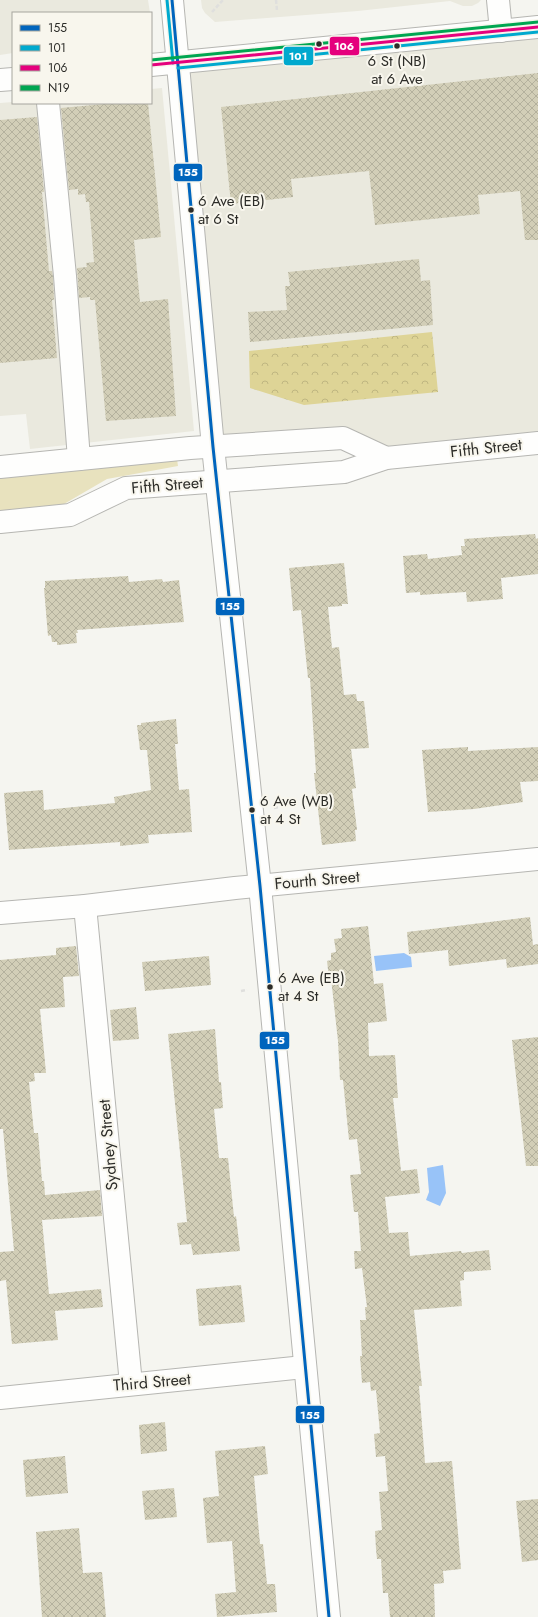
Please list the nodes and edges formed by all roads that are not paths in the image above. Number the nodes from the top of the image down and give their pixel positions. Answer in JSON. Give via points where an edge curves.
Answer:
{"nodes":[{"id":1,"x":172,"y":0,"type":"edge"},
{"id":2,"x":498,"y":0,"type":"edge"},
{"id":3,"x":538,"y":27,"type":"edge"},
{"id":4,"x":501,"y":31,"type":"junction"},
{"id":5,"x":178,"y":63,"type":"junction"},
{"id":6,"x":152,"y":66,"type":"edge"},
{"id":7,"x":12,"y":79,"type":"edge"},
{"id":8,"x":0,"y":80,"type":"edge"},
{"id":9,"x":48,"y":104,"type":"edge"},
{"id":10,"x":538,"y":443,"type":"edge"},
{"id":11,"x":213,"y":447,"type":"junction"},
{"id":12,"x":386,"y":458,"type":"junction"},
{"id":13,"x":79,"y":459,"type":"junction"},
{"id":14,"x":0,"y":467,"type":"edge"},
{"id":15,"x":217,"y":481,"type":"junction"},
{"id":16,"x":0,"y":522,"type":"edge"},
{"id":17,"x":538,"y":859,"type":"edge"},
{"id":18,"x":260,"y":886,"type":"junction"},
{"id":19,"x":85,"y":906,"type":"junction"},
{"id":20,"x":0,"y":913,"type":"edge"},
{"id":21,"x":304,"y":1367,"type":"junction"},
{"id":22,"x":131,"y":1384,"type":"junction"},
{"id":23,"x":0,"y":1398,"type":"edge"},
{"id":24,"x":329,"y":1617,"type":"edge"}],
"edges":[{"from":1,"to":5,"type":"street"},
{"from":2,"to":4,"type":"street"},
{"from":3,"to":4,"type":"street"},
{"from":4,"to":5,"type":"street"},
{"from":5,"to":6,"type":"street"},
{"from":5,"to":11,"type":"street"},
{"from":7,"to":8,"type":"street"},
{"from":9,"to":13,"type":"street"},
{"from":10,"to":12,"type":"street","name":"Fifth Street"},
{"from":11,"to":12,"type":"street","via":[[343,438]]},
{"from":11,"to":13,"type":"street"},
{"from":11,"to":15,"type":"street"},
{"from":12,"to":15,"type":"street","name":"Fifth Street","via":[[344,472]]},
{"from":13,"to":14,"type":"street"},
{"from":15,"to":16,"type":"street","name":"Fifth Street","via":[[126,488],[70,515]]},
{"from":15,"to":18,"type":"street"},
{"from":17,"to":18,"type":"street","name":"Fourth Street"},
{"from":18,"to":19,"type":"street","name":"Fourth Street"},
{"from":18,"to":21,"type":"street"},
{"from":19,"to":20,"type":"street","name":"Fourth Street"},
{"from":19,"to":22,"type":"street","name":"Sydney Street"},
{"from":21,"to":22,"type":"street","name":"Third Street"},
{"from":21,"to":24,"type":"street"},
{"from":22,"to":23,"type":"street","name":"Third Street"}]}
